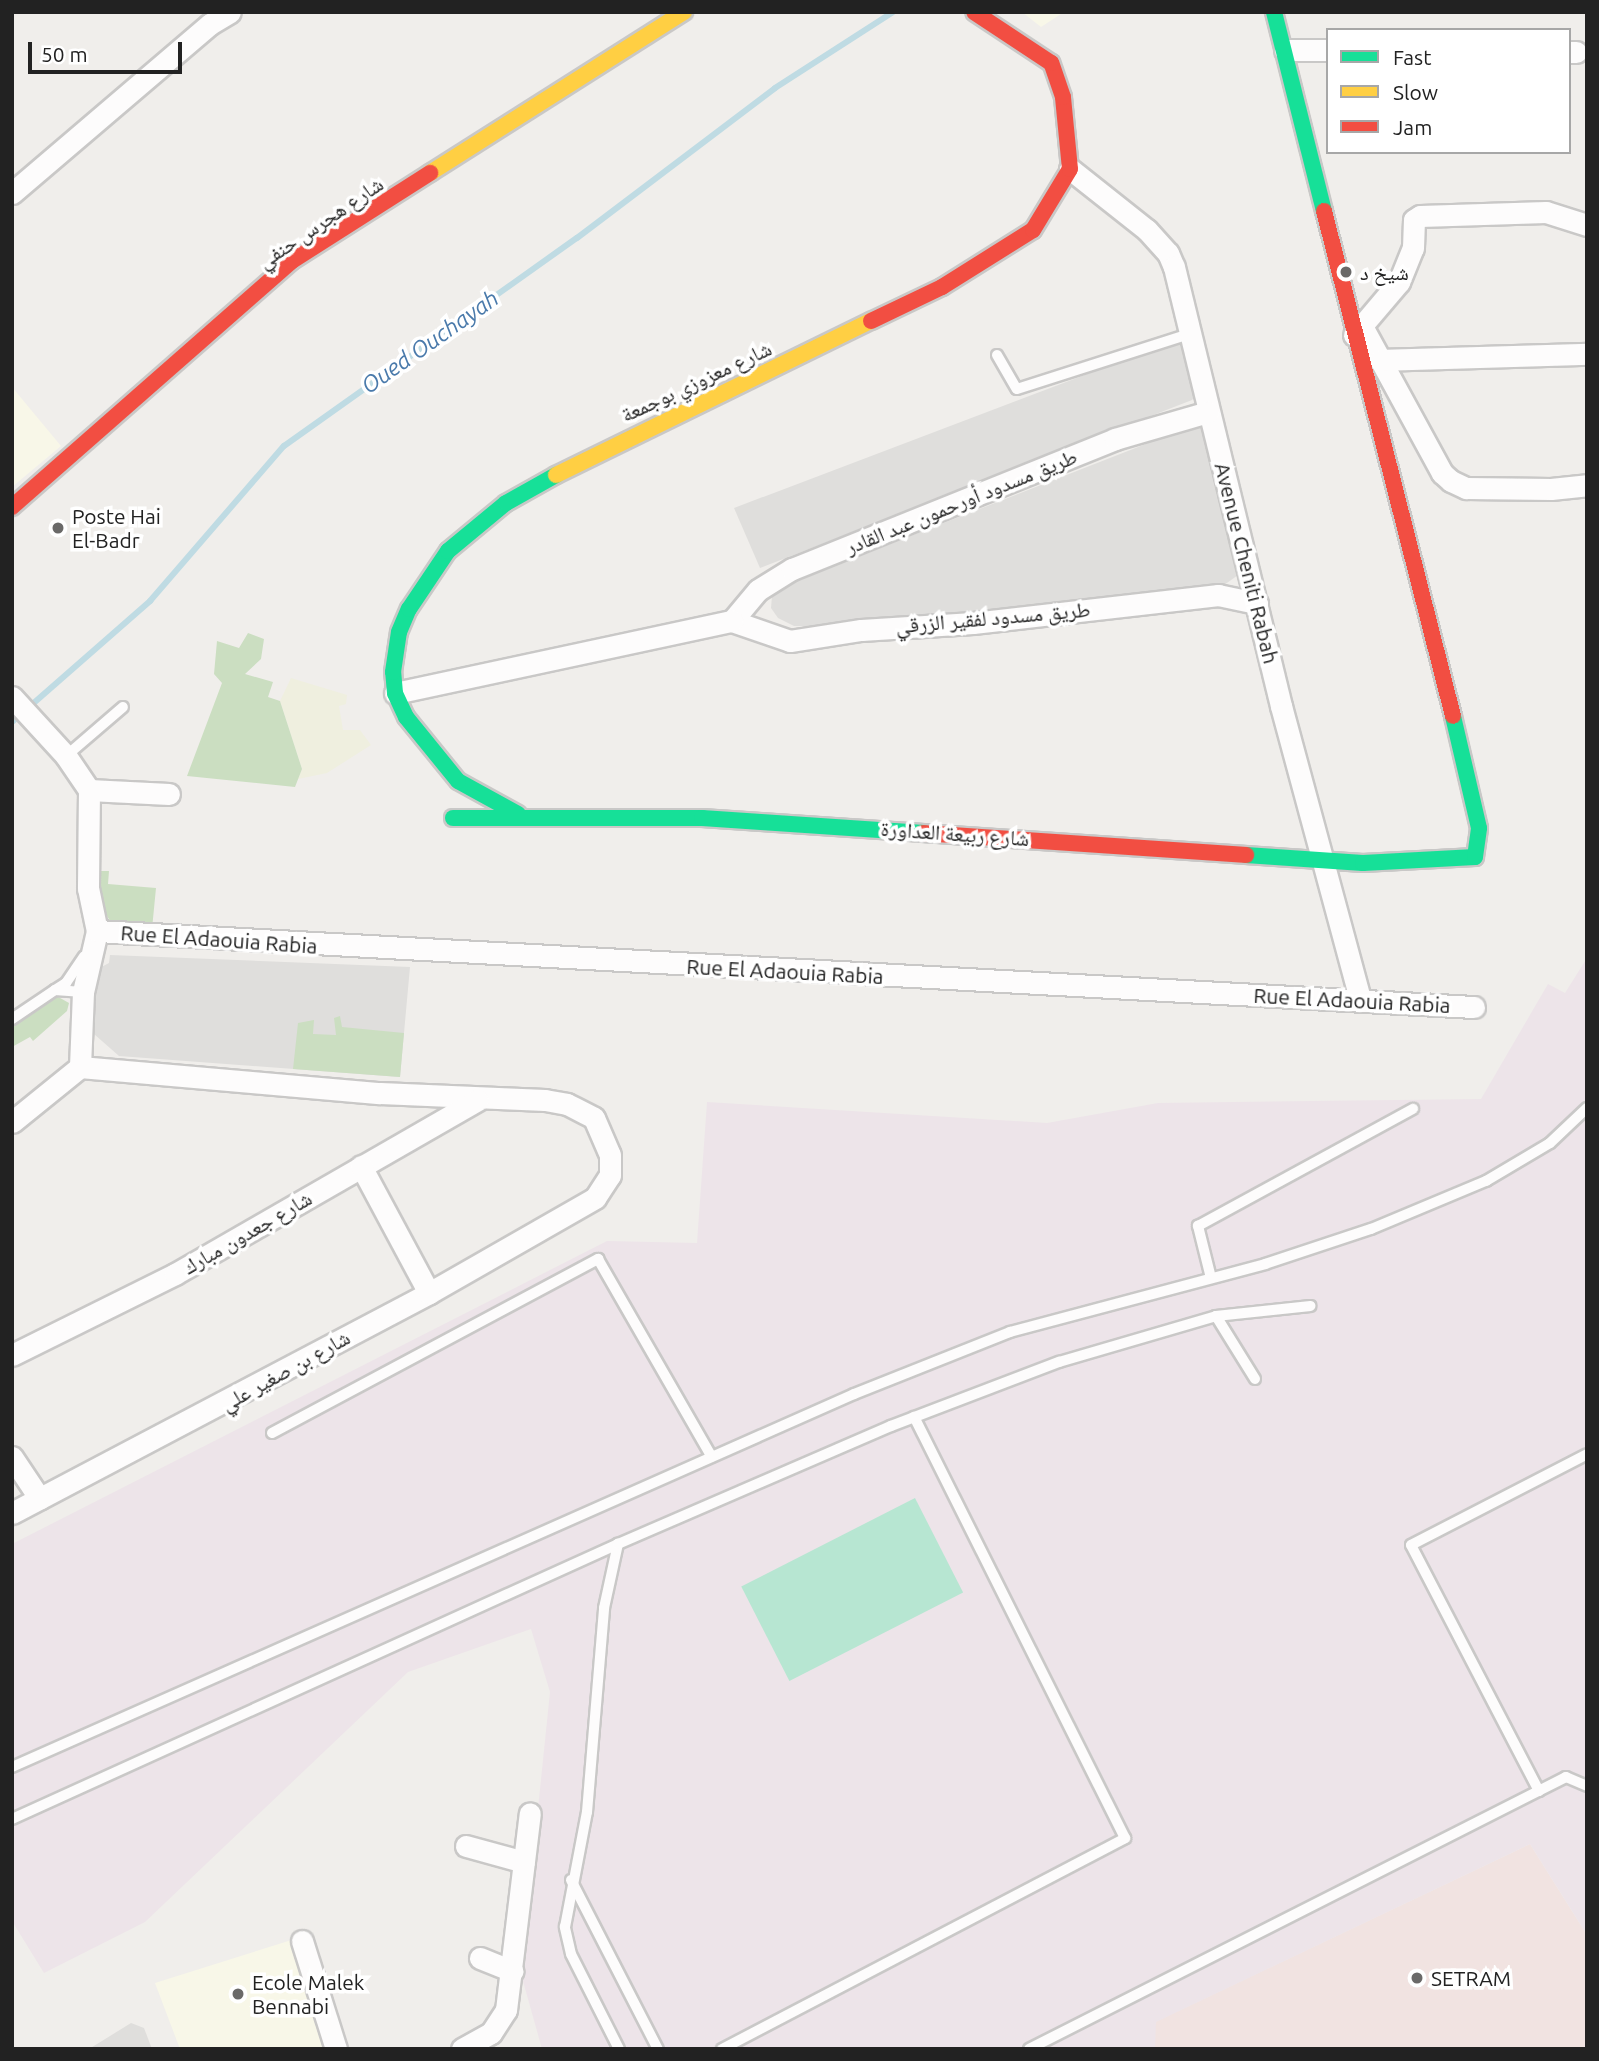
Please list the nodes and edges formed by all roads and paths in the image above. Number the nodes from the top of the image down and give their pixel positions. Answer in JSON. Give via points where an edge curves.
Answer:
{"nodes":[{"id":1,"x":230,"y":12,"type":"edge"},
{"id":2,"x":684,"y":12,"type":"edge"},
{"id":3,"x":1274,"y":12,"type":"edge"},
{"id":4,"x":976,"y":13,"type":"edge"},
{"id":5,"x":1285,"y":50,"type":"junction"},
{"id":6,"x":1326,"y":50,"type":"edge"},
{"id":7,"x":1070,"y":169,"type":"junction"},
{"id":8,"x":12,"y":193,"type":"edge"},
{"id":9,"x":1587,"y":225,"type":"edge"},
{"id":10,"x":1358,"y":331,"type":"junction"},
{"id":11,"x":1192,"y":333,"type":"junction"},
{"id":12,"x":1587,"y":354,"type":"edge"},
{"id":13,"x":997,"y":355,"type":"dead end"},
{"id":14,"x":1380,"y":360,"type":"junction"},
{"id":15,"x":1208,"y":412,"type":"junction"},
{"id":16,"x":1587,"y":485,"type":"edge"},
{"id":17,"x":12,"y":507,"type":"edge"},
{"id":18,"x":1257,"y":603,"type":"junction"},
{"id":19,"x":732,"y":621,"type":"junction"},
{"id":20,"x":395,"y":693,"type":"junction"},
{"id":21,"x":12,"y":696,"type":"edge"},
{"id":22,"x":123,"y":707,"type":"dead end"},
{"id":23,"x":66,"y":756,"type":"junction"},
{"id":24,"x":89,"y":790,"type":"junction"},
{"id":25,"x":169,"y":794,"type":"dead end"},
{"id":26,"x":522,"y":815,"type":"junction"},
{"id":27,"x":453,"y":818,"type":"dead end"},
{"id":28,"x":1324,"y":857,"type":"junction"},
{"id":29,"x":97,"y":931,"type":"junction"},
{"id":30,"x":55,"y":990,"type":"junction"},
{"id":31,"x":83,"y":992,"type":"junction"},
{"id":32,"x":1360,"y":999,"type":"junction"},
{"id":33,"x":1474,"y":1007,"type":"dead end"},
{"id":34,"x":12,"y":1019,"type":"edge"},
{"id":35,"x":80,"y":1066,"type":"junction"},
{"id":36,"x":478,"y":1100,"type":"junction"},
{"id":37,"x":1587,"y":1108,"type":"edge"},
{"id":38,"x":1413,"y":1109,"type":"dead end"},
{"id":39,"x":12,"y":1122,"type":"edge"},
{"id":40,"x":361,"y":1166,"type":"junction"},
{"id":41,"x":1211,"y":1278,"type":"junction"},
{"id":42,"x":429,"y":1293,"type":"junction"},
{"id":43,"x":1310,"y":1306,"type":"dead end"},
{"id":44,"x":1216,"y":1316,"type":"junction"},
{"id":45,"x":12,"y":1355,"type":"edge"},
{"id":46,"x":1255,"y":1379,"type":"dead end"},
{"id":47,"x":914,"y":1417,"type":"junction"},
{"id":48,"x":272,"y":1433,"type":"dead end"},
{"id":49,"x":1587,"y":1454,"type":"edge"},
{"id":50,"x":12,"y":1457,"type":"edge"},
{"id":51,"x":712,"y":1457,"type":"junction"},
{"id":52,"x":40,"y":1499,"type":"junction"},
{"id":53,"x":12,"y":1513,"type":"edge"},
{"id":54,"x":618,"y":1544,"type":"junction"},
{"id":55,"x":12,"y":1767,"type":"edge"},
{"id":56,"x":1587,"y":1786,"type":"edge"},
{"id":57,"x":1539,"y":1791,"type":"junction"},
{"id":58,"x":530,"y":1813,"type":"dead end"},
{"id":59,"x":12,"y":1819,"type":"edge"},
{"id":60,"x":466,"y":1846,"type":"dead end"},
{"id":61,"x":524,"y":1862,"type":"junction"},
{"id":62,"x":571,"y":1880,"type":"junction"},
{"id":63,"x":302,"y":1941,"type":"dead end"},
{"id":64,"x":480,"y":1958,"type":"dead end"},
{"id":65,"x":512,"y":1971,"type":"junction"},
{"id":66,"x":336,"y":2049,"type":"edge"},
{"id":67,"x":462,"y":2049,"type":"edge"},
{"id":68,"x":619,"y":2049,"type":"edge"},
{"id":69,"x":658,"y":2049,"type":"edge"},
{"id":70,"x":722,"y":2049,"type":"edge"},
{"id":71,"x":1029,"y":2049,"type":"edge"}],
"edges":[{"from":1,"to":8,"type":"street"},
{"from":2,"to":17,"type":"street","name":"شارع هجرس حنفي","via":[[292,261]]},
{"from":3,"to":5,"type":"street"},
{"from":4,"to":7,"type":"street","via":[[1020,36],[1051,63],[1069,127]]},
{"from":5,"to":6,"type":"street"},
{"from":5,"to":10,"type":"street"},
{"from":7,"to":11,"type":"street","name":"Avenue Cheniti Rabah","via":[[1129,214],[1167,253]]},
{"from":7,"to":20,"type":"street","name":"شارع معزوزي بوجمعة","via":[[1033,230],[975,268],[602,449],[475,525],[448,551],[409,609],[394,654]]},
{"from":9,"to":10,"type":"street","via":[[1546,212],[1420,216],[1414,220],[1413,248],[1399,282]]},
{"from":10,"to":14,"type":"street"},
{"from":10,"to":28,"type":"street","name":"شارع ربيعة العداورة","via":[[1479,828],[1475,857],[1456,861],[1363,863]]},
{"from":11,"to":13,"type":"lane","via":[[1017,389]]},
{"from":11,"to":15,"type":"street","name":"Avenue Cheniti Rabah"},
{"from":12,"to":14,"type":"street"},
{"from":14,"to":16,"type":"street","via":[[1442,473],[1451,481],[1466,488]]},
{"from":15,"to":18,"type":"street","name":"Avenue Cheniti Rabah"},
{"from":15,"to":19,"type":"street","name":"طريق مسدود أورحمون عبد القادر","via":[[1115,439],[792,569],[758,590]]},
{"from":18,"to":19,"type":"street","name":"طريق مسدود لفقير الزرقي","via":[[1218,595],[790,641]]},
{"from":18,"to":28,"type":"street","name":"Avenue Cheniti Rabah"},
{"from":19,"to":20,"type":"street"},
{"from":20,"to":26,"type":"street","name":"شارع معزوزي بوجمعة","via":[[416,736],[458,781]]},
{"from":21,"to":23,"type":"street"},
{"from":22,"to":23,"type":"lane"},
{"from":23,"to":24,"type":"street"},
{"from":24,"to":25,"type":"street"},
{"from":24,"to":29,"type":"street","via":[[88,888]]},
{"from":26,"to":27,"type":"street","name":"شارع ربيعة العداورة"},
{"from":26,"to":28,"type":"street","name":"شارع ربيعة العداورة","via":[[895,828]]},
{"from":28,"to":32,"type":"street","name":"Avenue Cheniti Rabah"},
{"from":29,"to":30,"type":"lane","via":[[79,967]]},
{"from":29,"to":31,"type":"street"},
{"from":29,"to":32,"type":"street","name":"Rue El Adaouia Rabia","via":[[846,976]]},
{"from":30,"to":31,"type":"lane"},
{"from":30,"to":34,"type":"lane"},
{"from":31,"to":35,"type":"street"},
{"from":32,"to":33,"type":"street","name":"Rue El Adaouia Rabia"},
{"from":35,"to":36,"type":"street"},
{"from":35,"to":39,"type":"street"},
{"from":36,"to":40,"type":"street","name":"شارع جعدون مبارك"},
{"from":36,"to":42,"type":"street","name":"شارع بن صغير علي","via":[[545,1100],[582,1111],[601,1128],[610,1175],[595,1198],[576,1211]]},
{"from":37,"to":41,"type":"lane","via":[[1549,1143],[1486,1181],[1371,1229]]},
{"from":38,"to":41,"type":"lane","via":[[1198,1226]]},
{"from":40,"to":42,"type":"street"},
{"from":40,"to":45,"type":"street","name":"شارع جعدون مبارك","via":[[175,1274]]},
{"from":41,"to":51,"type":"lane","via":[[1010,1332]]},
{"from":42,"to":52,"type":"street","name":"شارع بن صغير علي"},
{"from":43,"to":44,"type":"lane"},
{"from":44,"to":46,"type":"lane"},
{"from":44,"to":47,"type":"lane","via":[[1059,1362]]},
{"from":47,"to":54,"type":"lane"},
{"from":47,"to":70,"type":"lane","via":[[1125,1838]]},
{"from":48,"to":51,"type":"lane","via":[[598,1259]]},
{"from":49,"to":57,"type":"lane","via":[[1411,1545]]},
{"from":50,"to":52,"type":"street"},
{"from":51,"to":55,"type":"lane"},
{"from":52,"to":53,"type":"street","name":"شارع بن صغير علي"},
{"from":54,"to":59,"type":"lane"},
{"from":54,"to":62,"type":"lane","via":[[604,1608],[587,1811]]},
{"from":56,"to":57,"type":"lane","via":[[1566,1777]]},
{"from":57,"to":71,"type":"lane"},
{"from":58,"to":61,"type":"street"},
{"from":60,"to":61,"type":"street"},
{"from":61,"to":65,"type":"street"},
{"from":62,"to":68,"type":"lane","via":[[565,1927],[571,1954]]},
{"from":62,"to":69,"type":"lane"},
{"from":63,"to":66,"type":"street"},
{"from":64,"to":65,"type":"street"},
{"from":65,"to":67,"type":"street","via":[[501,2021],[491,2033]]}]}
